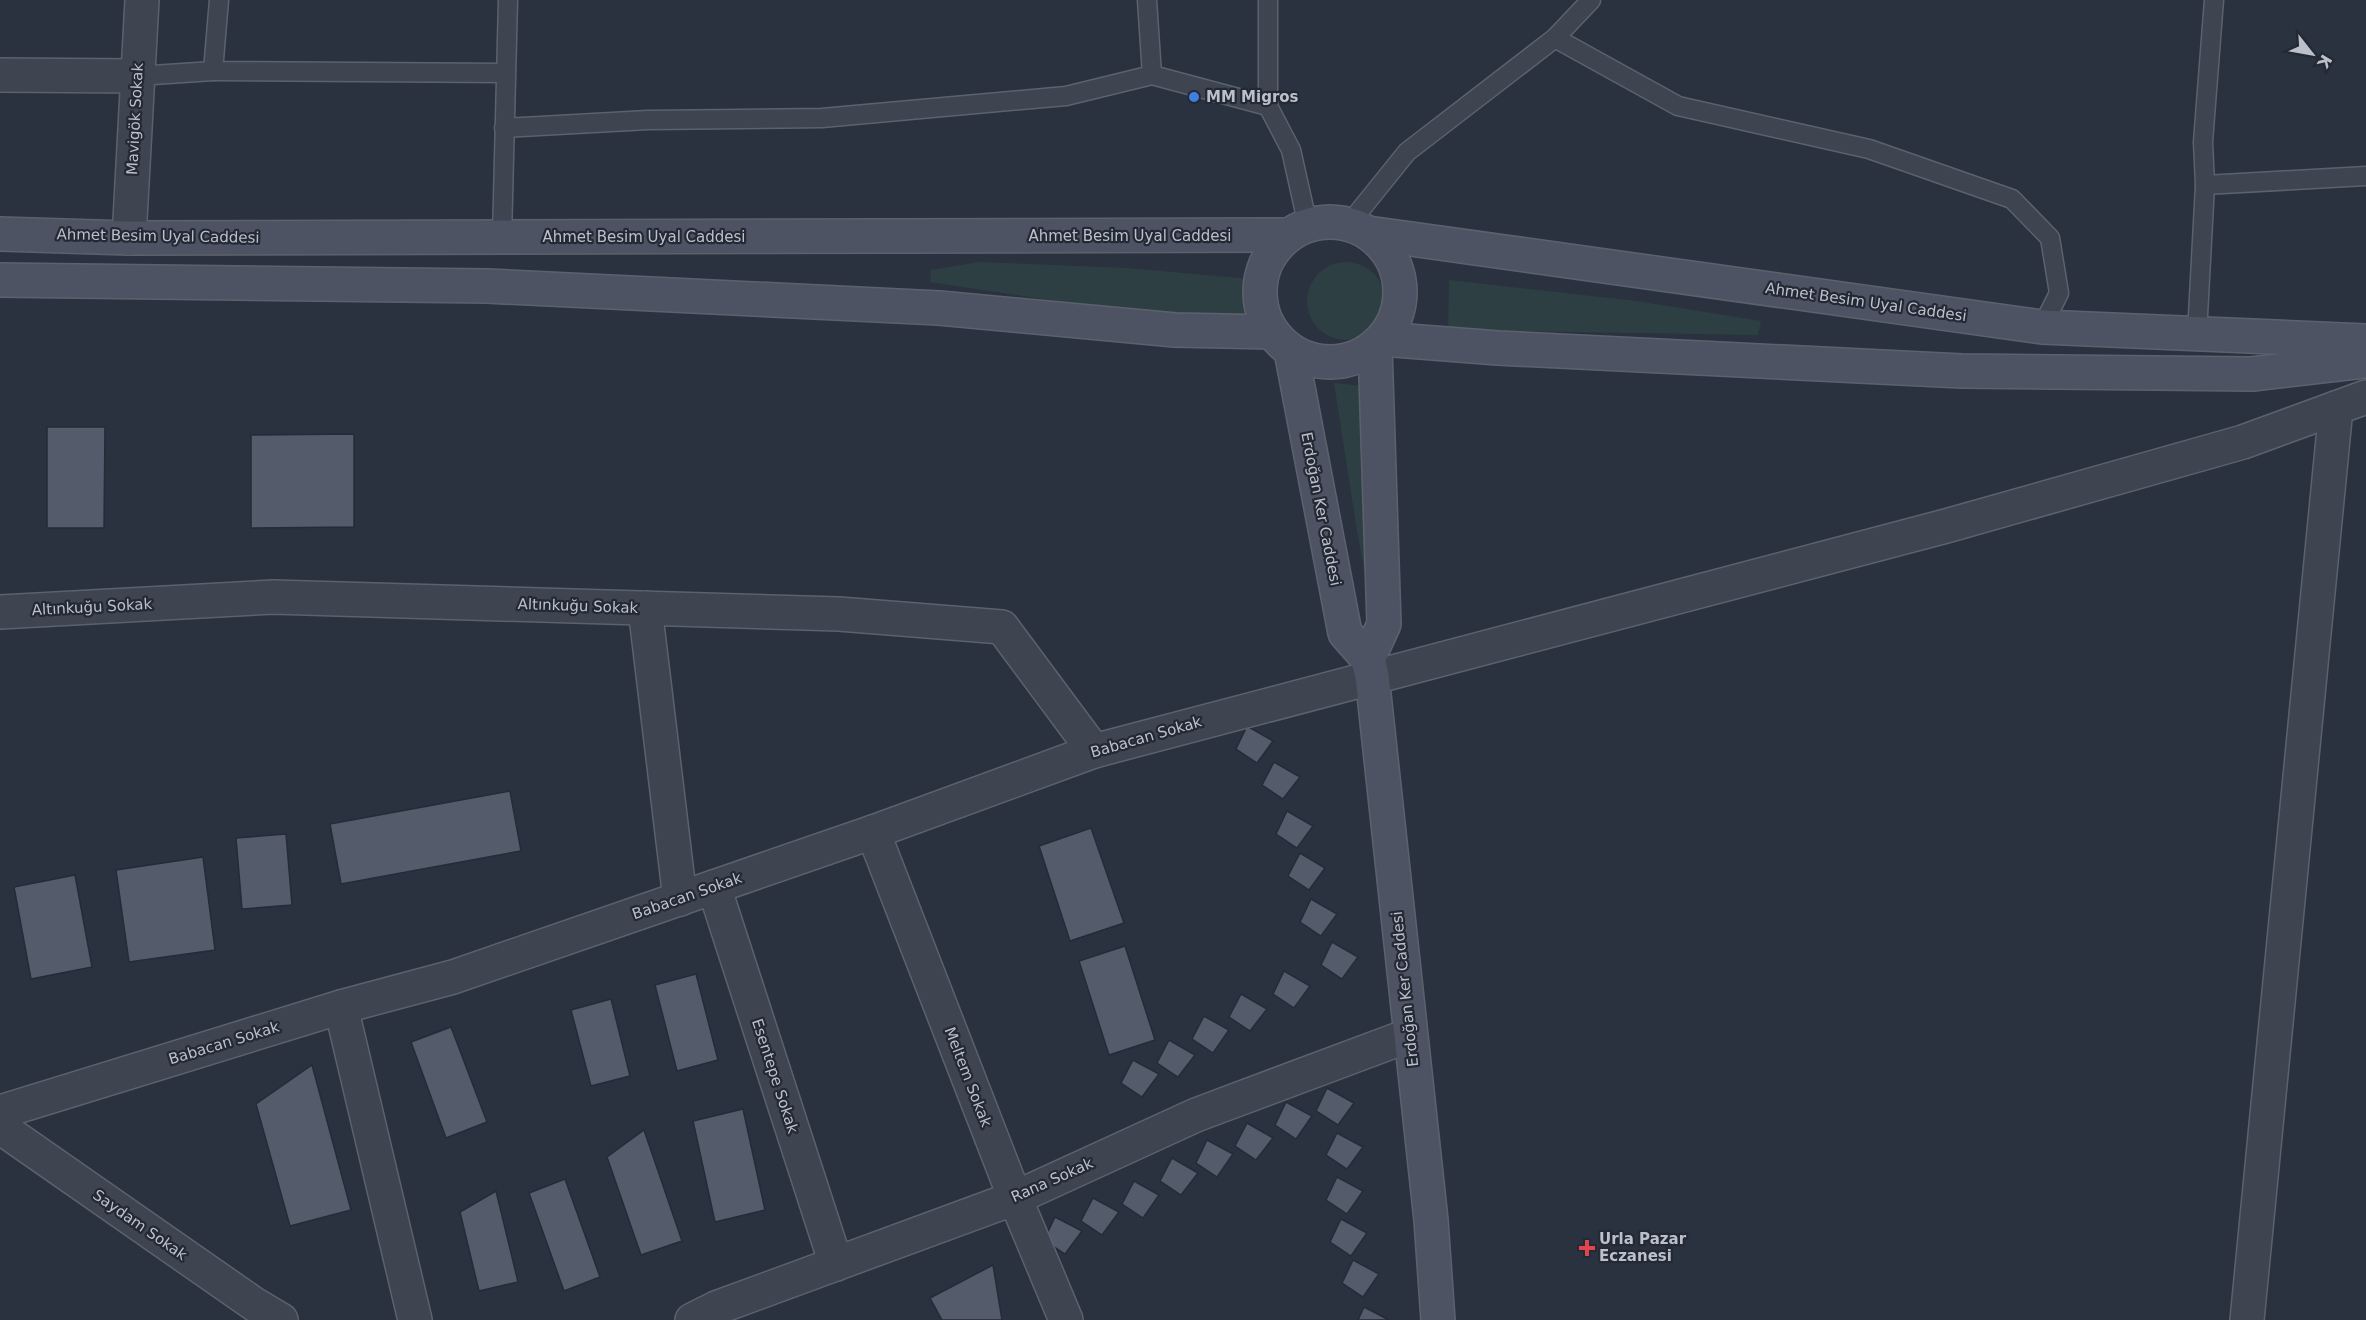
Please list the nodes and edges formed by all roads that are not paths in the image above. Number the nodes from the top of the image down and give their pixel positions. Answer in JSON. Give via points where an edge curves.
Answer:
{"nodes":[{"id":1,"x":142,"y":0,"type":"edge"},
{"id":2,"x":219,"y":0,"type":"edge"},
{"id":3,"x":508,"y":0,"type":"edge"},
{"id":4,"x":1147,"y":0,"type":"edge"},
{"id":5,"x":1268,"y":0,"type":"edge"},
{"id":6,"x":1590,"y":0,"type":"edge"},
{"id":7,"x":2214,"y":0,"type":"edge"},
{"id":8,"x":1555,"y":38,"type":"junction"},
{"id":9,"x":213,"y":71,"type":"junction"},
{"id":10,"x":505,"y":73,"type":"junction"},
{"id":11,"x":0,"y":75,"type":"edge"},
{"id":12,"x":1152,"y":75,"type":"junction"},
{"id":13,"x":138,"y":76,"type":"junction"},
{"id":14,"x":1269,"y":106,"type":"junction"},
{"id":15,"x":504,"y":128,"type":"junction"},
{"id":16,"x":2366,"y":176,"type":"edge"},
{"id":17,"x":2205,"y":185,"type":"junction"},
{"id":18,"x":1359,"y":229,"type":"junction"},
{"id":19,"x":1298,"y":230,"type":"junction"},
{"id":20,"x":0,"y":234,"type":"edge"},
{"id":21,"x":502,"y":237,"type":"junction"},
{"id":22,"x":129,"y":238,"type":"junction"},
{"id":23,"x":0,"y":280,"type":"edge"},
{"id":24,"x":2042,"y":327,"type":"junction"},
{"id":25,"x":2197,"y":334,"type":"junction"},
{"id":26,"x":1282,"y":341,"type":"junction"},
{"id":27,"x":2366,"y":341,"type":"edge"},
{"id":28,"x":1378,"y":342,"type":"junction"},
{"id":29,"x":2366,"y":361,"type":"edge"},
{"id":30,"x":2366,"y":397,"type":"edge"},
{"id":31,"x":2336,"y":408,"type":"junction"},
{"id":32,"x":645,"y":608,"type":"junction"},
{"id":33,"x":0,"y":612,"type":"edge"},
{"id":34,"x":1370,"y":668,"type":"junction"},
{"id":35,"x":1094,"y":751,"type":"junction"},
{"id":36,"x":873,"y":832,"type":"junction"},
{"id":37,"x":714,"y":887,"type":"junction"},
{"id":38,"x":680,"y":899,"type":"junction"},
{"id":39,"x":341,"y":1007,"type":"junction"},
{"id":40,"x":1410,"y":1035,"type":"junction"},
{"id":41,"x":0,"y":1112,"type":"edge"},
{"id":42,"x":0,"y":1127,"type":"edge"},
{"id":43,"x":1015,"y":1198,"type":"junction"},
{"id":44,"x":836,"y":1264,"type":"junction"},
{"id":45,"x":282,"y":1320,"type":"edge"},
{"id":46,"x":415,"y":1320,"type":"edge"},
{"id":47,"x":692,"y":1320,"type":"edge"},
{"id":48,"x":1066,"y":1320,"type":"edge"},
{"id":49,"x":1438,"y":1320,"type":"edge"},
{"id":50,"x":2247,"y":1320,"type":"edge"}],
"edges":[{"from":1,"to":13,"type":"street","name":"Mavigök Sokak"},
{"from":2,"to":9,"type":"lane"},
{"from":3,"to":10,"type":"lane"},
{"from":4,"to":12,"type":"lane"},
{"from":5,"to":14,"type":"lane"},
{"from":6,"to":8,"type":"lane"},
{"from":7,"to":17,"type":"lane","via":[[2203,141]]},
{"from":8,"to":18,"type":"lane","via":[[1407,152]]},
{"from":8,"to":24,"type":"lane","via":[[1678,106],[1869,149],[2012,199],[2050,238],[2059,292]]},
{"from":9,"to":10,"type":"lane"},
{"from":9,"to":13,"type":"lane"},
{"from":10,"to":15,"type":"lane"},
{"from":11,"to":13,"type":"street"},
{"from":12,"to":14,"type":"lane"},
{"from":12,"to":15,"type":"lane","via":[[1066,96],[822,118],[648,120]]},
{"from":13,"to":22,"type":"street","name":"Mavigök Sokak"},
{"from":14,"to":19,"type":"lane","via":[[1292,150]]},
{"from":15,"to":21,"type":"lane"},
{"from":16,"to":17,"type":"lane"},
{"from":17,"to":25,"type":"lane"},
{"from":18,"to":19,"type":"main road","via":[[1328,222]]},
{"from":18,"to":24,"type":"main road","name":"Ahmet Besim Uyal Caddesi"},
{"from":18,"to":28,"type":"main road","via":[[1384,246],[1400,282],[1400,303],[1394,322]]},
{"from":19,"to":21,"type":"main road","name":"Ahmet Besim Uyal Caddesi"},
{"from":19,"to":26,"type":"main road","via":[[1274,251],[1264,270],[1260,291],[1263,312]]},
{"from":20,"to":22,"type":"main road","name":"Ahmet Besim Uyal Caddesi"},
{"from":21,"to":22,"type":"main road","name":"Ahmet Besim Uyal Caddesi"},
{"from":23,"to":26,"type":"main road","via":[[498,287],[939,308]]},
{"from":24,"to":25,"type":"main road","name":"Ahmet Besim Uyal Caddesi"},
{"from":25,"to":27,"type":"main road","name":"Ahmet Besim Uyal Caddesi"},
{"from":26,"to":28,"type":"main road","via":[[1312,360],[1334,362],[1356,358]]},
{"from":26,"to":34,"type":"main road","name":"Erdoğan Ker Caddesi","via":[[1345,633]]},
{"from":28,"to":29,"type":"main road","via":[[1962,371],[2252,374]]},
{"from":28,"to":34,"type":"main road","via":[[1384,624]]},
{"from":30,"to":31,"type":"street","name":"Babacan Sokak"},
{"from":31,"to":34,"type":"street","name":"Babacan Sokak","via":[[2243,442],[1946,526]]},
{"from":31,"to":50,"type":"street"},
{"from":32,"to":33,"type":"street","name":"Altınkuğu Sokak","via":[[273,597]]},
{"from":32,"to":35,"type":"street","name":"Altınkuğu Sokak","via":[[839,614],[1002,627]]},
{"from":32,"to":38,"type":"street"},
{"from":34,"to":35,"type":"street","name":"Babacan Sokak"},
{"from":34,"to":40,"type":"main road","name":"Erdoğan Ker Caddesi"},
{"from":35,"to":36,"type":"street","name":"Babacan Sokak"},
{"from":36,"to":37,"type":"street","name":"Babacan Sokak"},
{"from":36,"to":43,"type":"street","name":"Meltem Sokak"},
{"from":37,"to":38,"type":"street","name":"Babacan Sokak"},
{"from":37,"to":44,"type":"street","name":"Esentepe Sokak"},
{"from":38,"to":39,"type":"street","name":"Babacan Sokak","via":[[453,977]]},
{"from":39,"to":41,"type":"street","name":"Babacan Sokak"},
{"from":39,"to":46,"type":"street"},
{"from":40,"to":43,"type":"street","name":"Rana Sokak","via":[[1196,1115]]},
{"from":40,"to":49,"type":"main road","name":"Erdoğan Ker Caddesi"},
{"from":42,"to":45,"type":"street","name":"Saydam Sokak"},
{"from":43,"to":44,"type":"street","name":"Rana Sokak"},
{"from":43,"to":48,"type":"street","name":"Meltem Sokak"},
{"from":44,"to":47,"type":"street","name":"Rana Sokak"}]}
